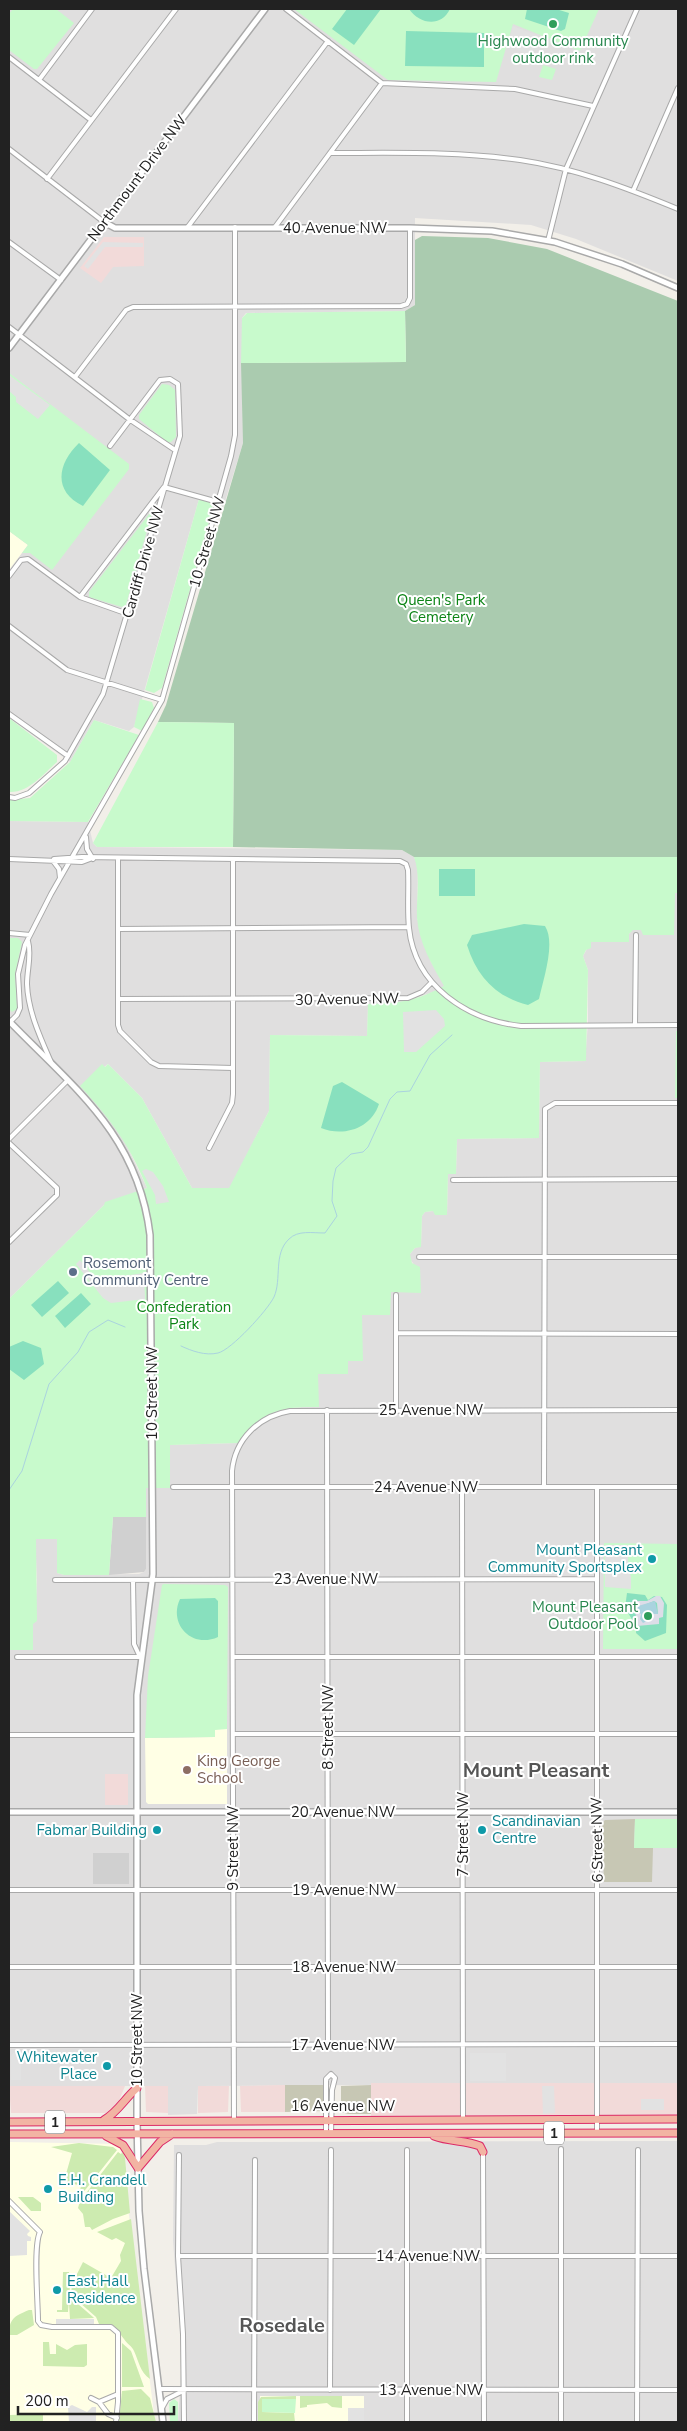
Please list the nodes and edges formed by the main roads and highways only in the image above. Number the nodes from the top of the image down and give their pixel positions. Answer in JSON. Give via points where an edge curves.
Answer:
{"nodes":[{"id":1,"x":137,"y":2088,"type":"road end"},
{"id":2,"x":678,"y":2119,"type":"edge"},
{"id":3,"x":9,"y":2122,"type":"edge"},
{"id":4,"x":101,"y":2122,"type":"junction"},
{"id":5,"x":678,"y":2133,"type":"edge"},
{"id":6,"x":9,"y":2134,"type":"edge"},
{"id":7,"x":101,"y":2134,"type":"junction"},
{"id":8,"x":173,"y":2134,"type":"junction"},
{"id":9,"x":429,"y":2134,"type":"junction"},
{"id":10,"x":483,"y":2152,"type":"road end"}],
"edges":[{"from":1,"to":4,"type":"highway"},
{"from":2,"to":4,"type":"highway","name":"16 Avenue NW","number":"1"},
{"from":3,"to":4,"type":"highway","name":"16 Avenue NW","number":"1"},
{"from":5,"to":9,"type":"highway","name":"16 Avenue NW","number":"1"},
{"from":6,"to":7,"type":"highway","name":"16 Avenue NW","number":"1"},
{"from":7,"to":8,"type":"highway","name":"16 Avenue NW","number":"1"},
{"from":7,"to":8,"type":"highway","via":[[124,2144],[138,2168],[160,2142]]},
{"from":8,"to":9,"type":"highway","name":"16 Avenue NW","number":"1"},
{"from":9,"to":10,"type":"highway","via":[[454,2142],[475,2144]]}]}
